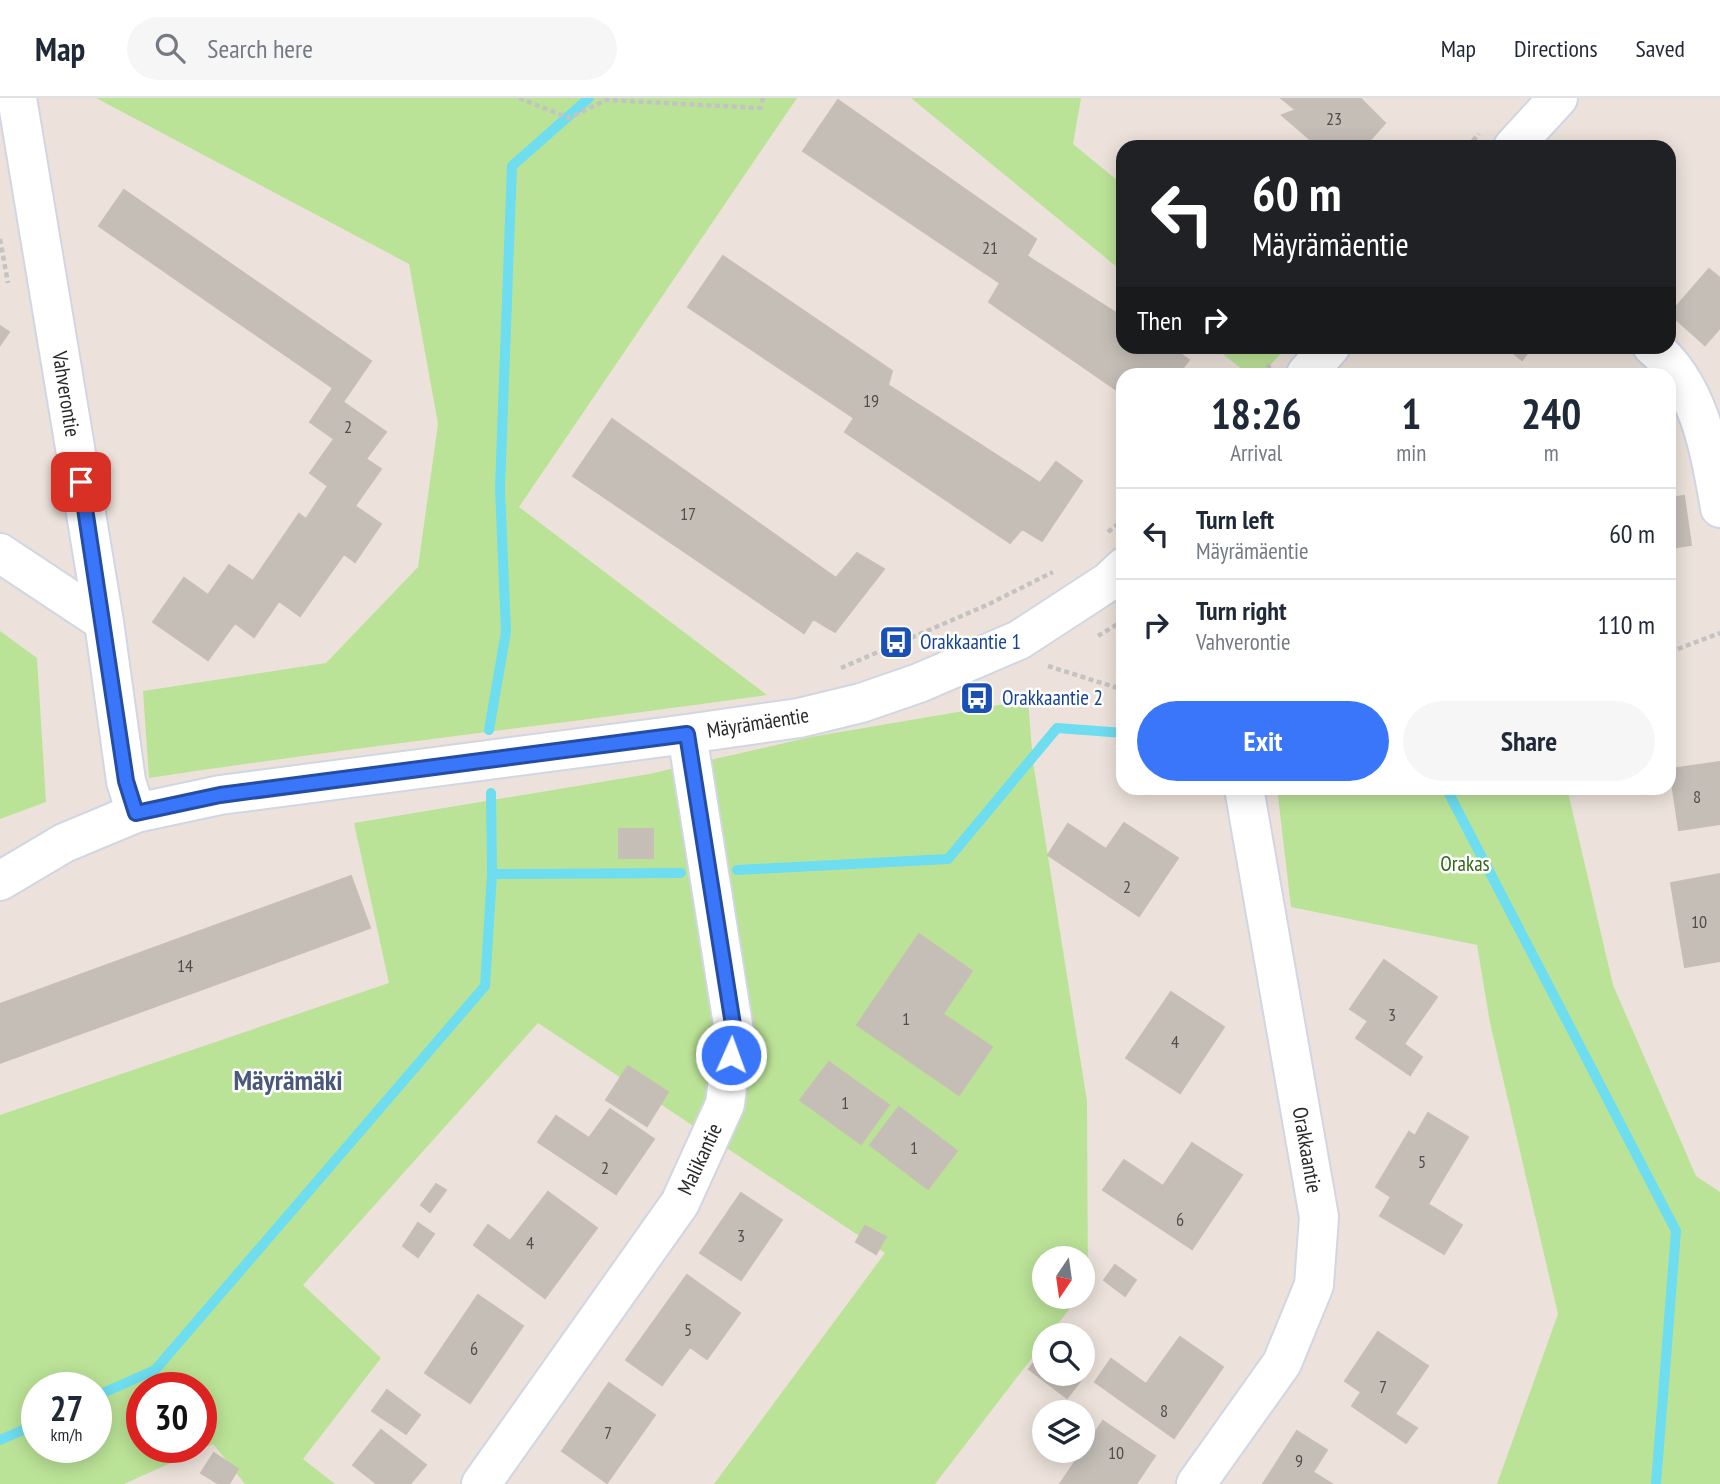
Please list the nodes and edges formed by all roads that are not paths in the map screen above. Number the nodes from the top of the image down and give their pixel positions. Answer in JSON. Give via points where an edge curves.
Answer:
{"nodes":[{"id":1,"x":17,"y":98,"type":"edge"},
{"id":2,"x":1558,"y":98,"type":"edge"},
{"id":3,"x":1519,"y":140,"type":"edge"},
{"id":4,"x":1324,"y":354,"type":"edge"},
{"id":5,"x":1661,"y":354,"type":"edge"},
{"id":6,"x":1311,"y":368,"type":"edge"},
{"id":7,"x":1672,"y":368,"type":"edge"},
{"id":8,"x":1676,"y":374,"type":"edge"},
{"id":9,"x":1720,"y":509,"type":"edge"},
{"id":10,"x":1114,"y":551,"type":"edge"},
{"id":11,"x":0,"y":553,"type":"edge"},
{"id":12,"x":104,"y":622,"type":"junction"},
{"id":13,"x":687,"y":734,"type":"junction"},
{"id":14,"x":1245,"y":795,"type":"edge"},
{"id":15,"x":136,"y":813,"type":"junction"},
{"id":16,"x":0,"y":881,"type":"edge"},
{"id":17,"x":481,"y":1484,"type":"edge"},
{"id":18,"x":1196,"y":1484,"type":"edge"}],
"edges":[{"from":1,"to":12,"type":"street","name":"Vahverontie"},
{"from":2,"to":3,"type":"street"},
{"from":4,"to":6,"type":"street"},
{"from":5,"to":7,"type":"street"},
{"from":8,"to":9,"type":"street","via":[[1692,399],[1709,443]]},
{"from":10,"to":13,"type":"street","name":"Mäyrämäentie","via":[[1108,582],[1019,640],[919,683],[799,718]]},
{"from":11,"to":12,"type":"street"},
{"from":12,"to":15,"type":"street","name":"Vahverontie","via":[[126,781]]},
{"from":13,"to":15,"type":"street","name":"Mäyrämäentie","via":[[220,795]]},
{"from":13,"to":17,"type":"street","name":"Malikantie","via":[[734,1031],[725,1104],[680,1203]]},
{"from":14,"to":18,"type":"street","name":"Orakkaantie","via":[[1319,1217],[1314,1284],[1282,1363]]},
{"from":15,"to":16,"type":"street","name":"Mäyrämäentie","via":[[64,843]]}]}
